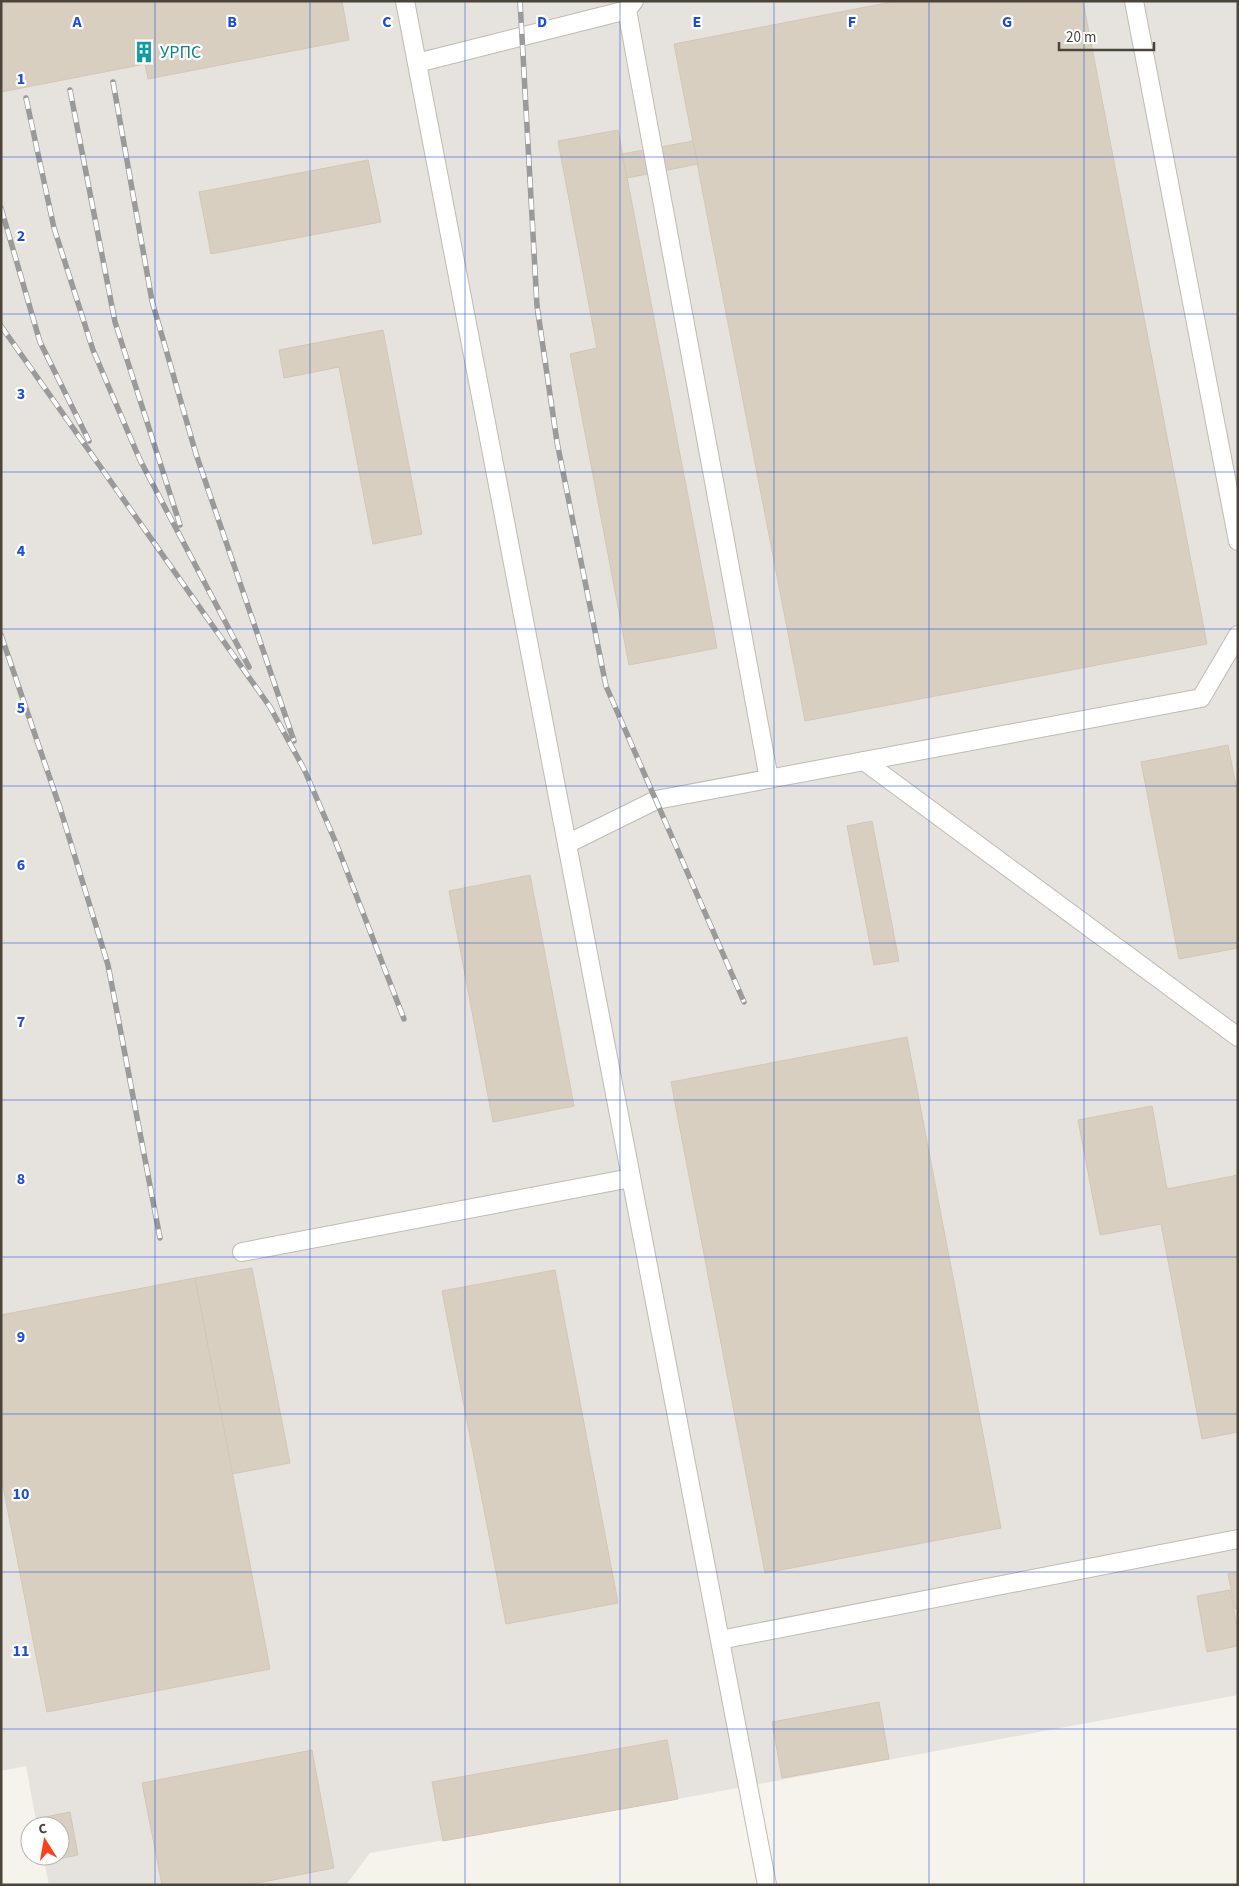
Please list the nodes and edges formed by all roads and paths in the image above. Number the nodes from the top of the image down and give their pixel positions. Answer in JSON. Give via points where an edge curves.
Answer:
{"nodes":[{"id":1,"x":405,"y":1,"type":"edge"},
{"id":2,"x":1134,"y":1,"type":"edge"},
{"id":3,"x":631,"y":6,"type":"edge"},
{"id":4,"x":417,"y":64,"type":"junction"},
{"id":5,"x":1238,"y":540,"type":"edge"},
{"id":6,"x":1238,"y":635,"type":"edge"},
{"id":7,"x":864,"y":761,"type":"junction"},
{"id":8,"x":769,"y":779,"type":"junction"},
{"id":9,"x":567,"y":844,"type":"junction"},
{"id":10,"x":1238,"y":1037,"type":"edge"},
{"id":11,"x":631,"y":1178,"type":"junction"},
{"id":12,"x":242,"y":1252,"type":"dead end"},
{"id":13,"x":1238,"y":1539,"type":"edge"},
{"id":14,"x":720,"y":1640,"type":"junction"},
{"id":15,"x":767,"y":1885,"type":"edge"}],
"edges":[{"from":1,"to":4,"type":"lane"},
{"from":2,"to":5,"type":"lane"},
{"from":3,"to":4,"type":"lane"},
{"from":3,"to":8,"type":"lane"},
{"from":4,"to":9,"type":"lane"},
{"from":6,"to":7,"type":"lane","via":[[1201,698]]},
{"from":7,"to":8,"type":"lane"},
{"from":7,"to":10,"type":"lane"},
{"from":8,"to":9,"type":"lane","via":[[656,800]]},
{"from":9,"to":11,"type":"lane"},
{"from":11,"to":12,"type":"lane"},
{"from":11,"to":14,"type":"lane"},
{"from":13,"to":14,"type":"lane"},
{"from":14,"to":15,"type":"lane"}]}
